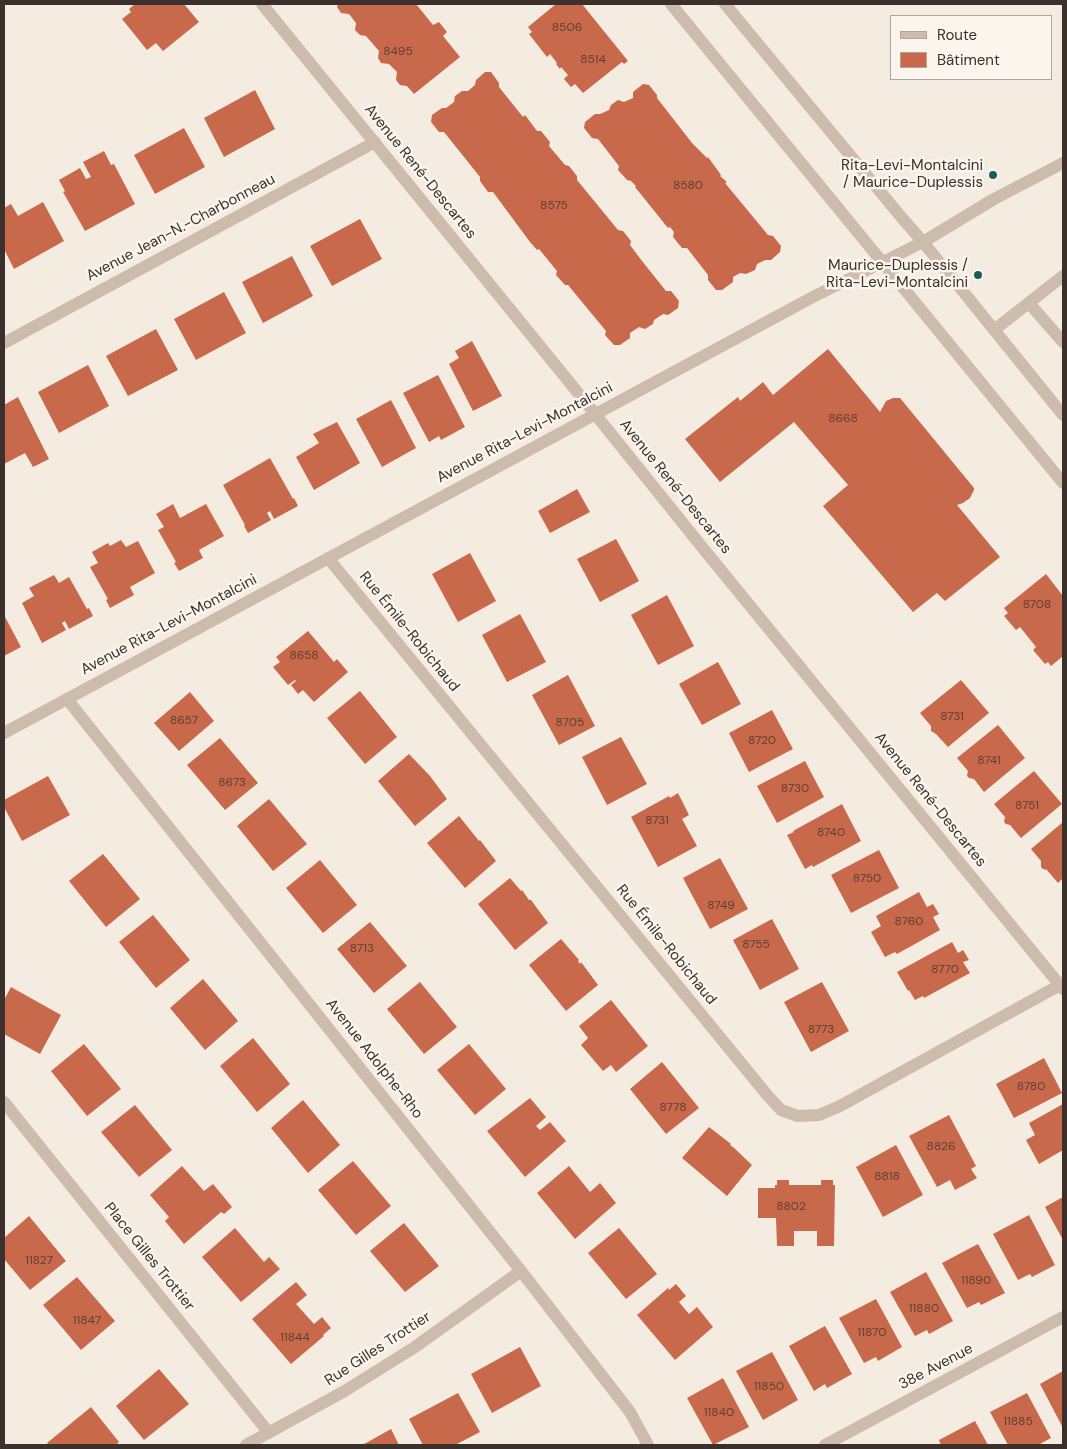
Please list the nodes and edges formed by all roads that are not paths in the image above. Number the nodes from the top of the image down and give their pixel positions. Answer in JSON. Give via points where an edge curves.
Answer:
{"nodes":[{"id":1,"x":262,"y":4,"type":"edge"},
{"id":2,"x":671,"y":4,"type":"edge"},
{"id":3,"x":725,"y":4,"type":"edge"},
{"id":4,"x":375,"y":142,"type":"junction"},
{"id":5,"x":1063,"y":163,"type":"edge"},
{"id":6,"x":923,"y":242,"type":"junction"},
{"id":7,"x":882,"y":262,"type":"junction"},
{"id":8,"x":1063,"y":276,"type":"edge"},
{"id":9,"x":1029,"y":303,"type":"junction"},
{"id":10,"x":994,"y":330,"type":"junction"},
{"id":11,"x":1063,"y":342,"type":"edge"},
{"id":12,"x":4,"y":343,"type":"edge"},
{"id":13,"x":595,"y":413,"type":"junction"},
{"id":14,"x":1063,"y":415,"type":"edge"},
{"id":15,"x":1063,"y":483,"type":"edge"},
{"id":16,"x":328,"y":558,"type":"junction"},
{"id":17,"x":66,"y":699,"type":"junction"},
{"id":18,"x":4,"y":733,"type":"edge"},
{"id":19,"x":1062,"y":987,"type":"edge"},
{"id":20,"x":4,"y":1102,"type":"edge"},
{"id":21,"x":521,"y":1271,"type":"junction"},
{"id":22,"x":1063,"y":1317,"type":"edge"},
{"id":23,"x":269,"y":1433,"type":"junction"},
{"id":24,"x":246,"y":1445,"type":"edge"},
{"id":25,"x":648,"y":1445,"type":"edge"},
{"id":26,"x":825,"y":1445,"type":"edge"}],
"edges":[{"from":1,"to":4,"type":"street","name":"Avenue René-Descartes"},
{"from":2,"to":7,"type":"street"},
{"from":3,"to":6,"type":"street"},
{"from":4,"to":12,"type":"street","name":"Avenue Jean-N.-Charbonneau"},
{"from":4,"to":13,"type":"street","name":"Avenue René-Descartes"},
{"from":5,"to":6,"type":"street","name":"Avenue Rita-Levi-Montalcini"},
{"from":6,"to":7,"type":"street","name":"Avenue Rita-Levi-Montalcini"},
{"from":6,"to":10,"type":"street"},
{"from":7,"to":13,"type":"street","name":"Avenue Rita-Levi-Montalcini"},
{"from":7,"to":15,"type":"street"},
{"from":8,"to":9,"type":"street"},
{"from":9,"to":10,"type":"street"},
{"from":9,"to":11,"type":"street"},
{"from":10,"to":14,"type":"street"},
{"from":13,"to":16,"type":"street","name":"Avenue Rita-Levi-Montalcini"},
{"from":13,"to":19,"type":"street","name":"Avenue René-Descartes"},
{"from":16,"to":17,"type":"street","name":"Avenue Rita-Levi-Montalcini"},
{"from":16,"to":19,"type":"street","name":"Rue Émile-Robichaud","via":[[781,1110],[798,1116],[819,1115],[833,1109]]},
{"from":17,"to":18,"type":"street","name":"Avenue Rita-Levi-Montalcini"},
{"from":17,"to":21,"type":"street","name":"Avenue Adolphe-Rho"},
{"from":20,"to":23,"type":"street","name":"Place Gilles Trottier"},
{"from":21,"to":23,"type":"street","name":"Rue Gilles Trottier","via":[[415,1347]]},
{"from":21,"to":25,"type":"street","name":"Avenue Adolphe-Rho","via":[[630,1412]]},
{"from":22,"to":26,"type":"street","name":"38e Avenue"},
{"from":23,"to":24,"type":"street","name":"Rue Gilles Trottier"}]}
